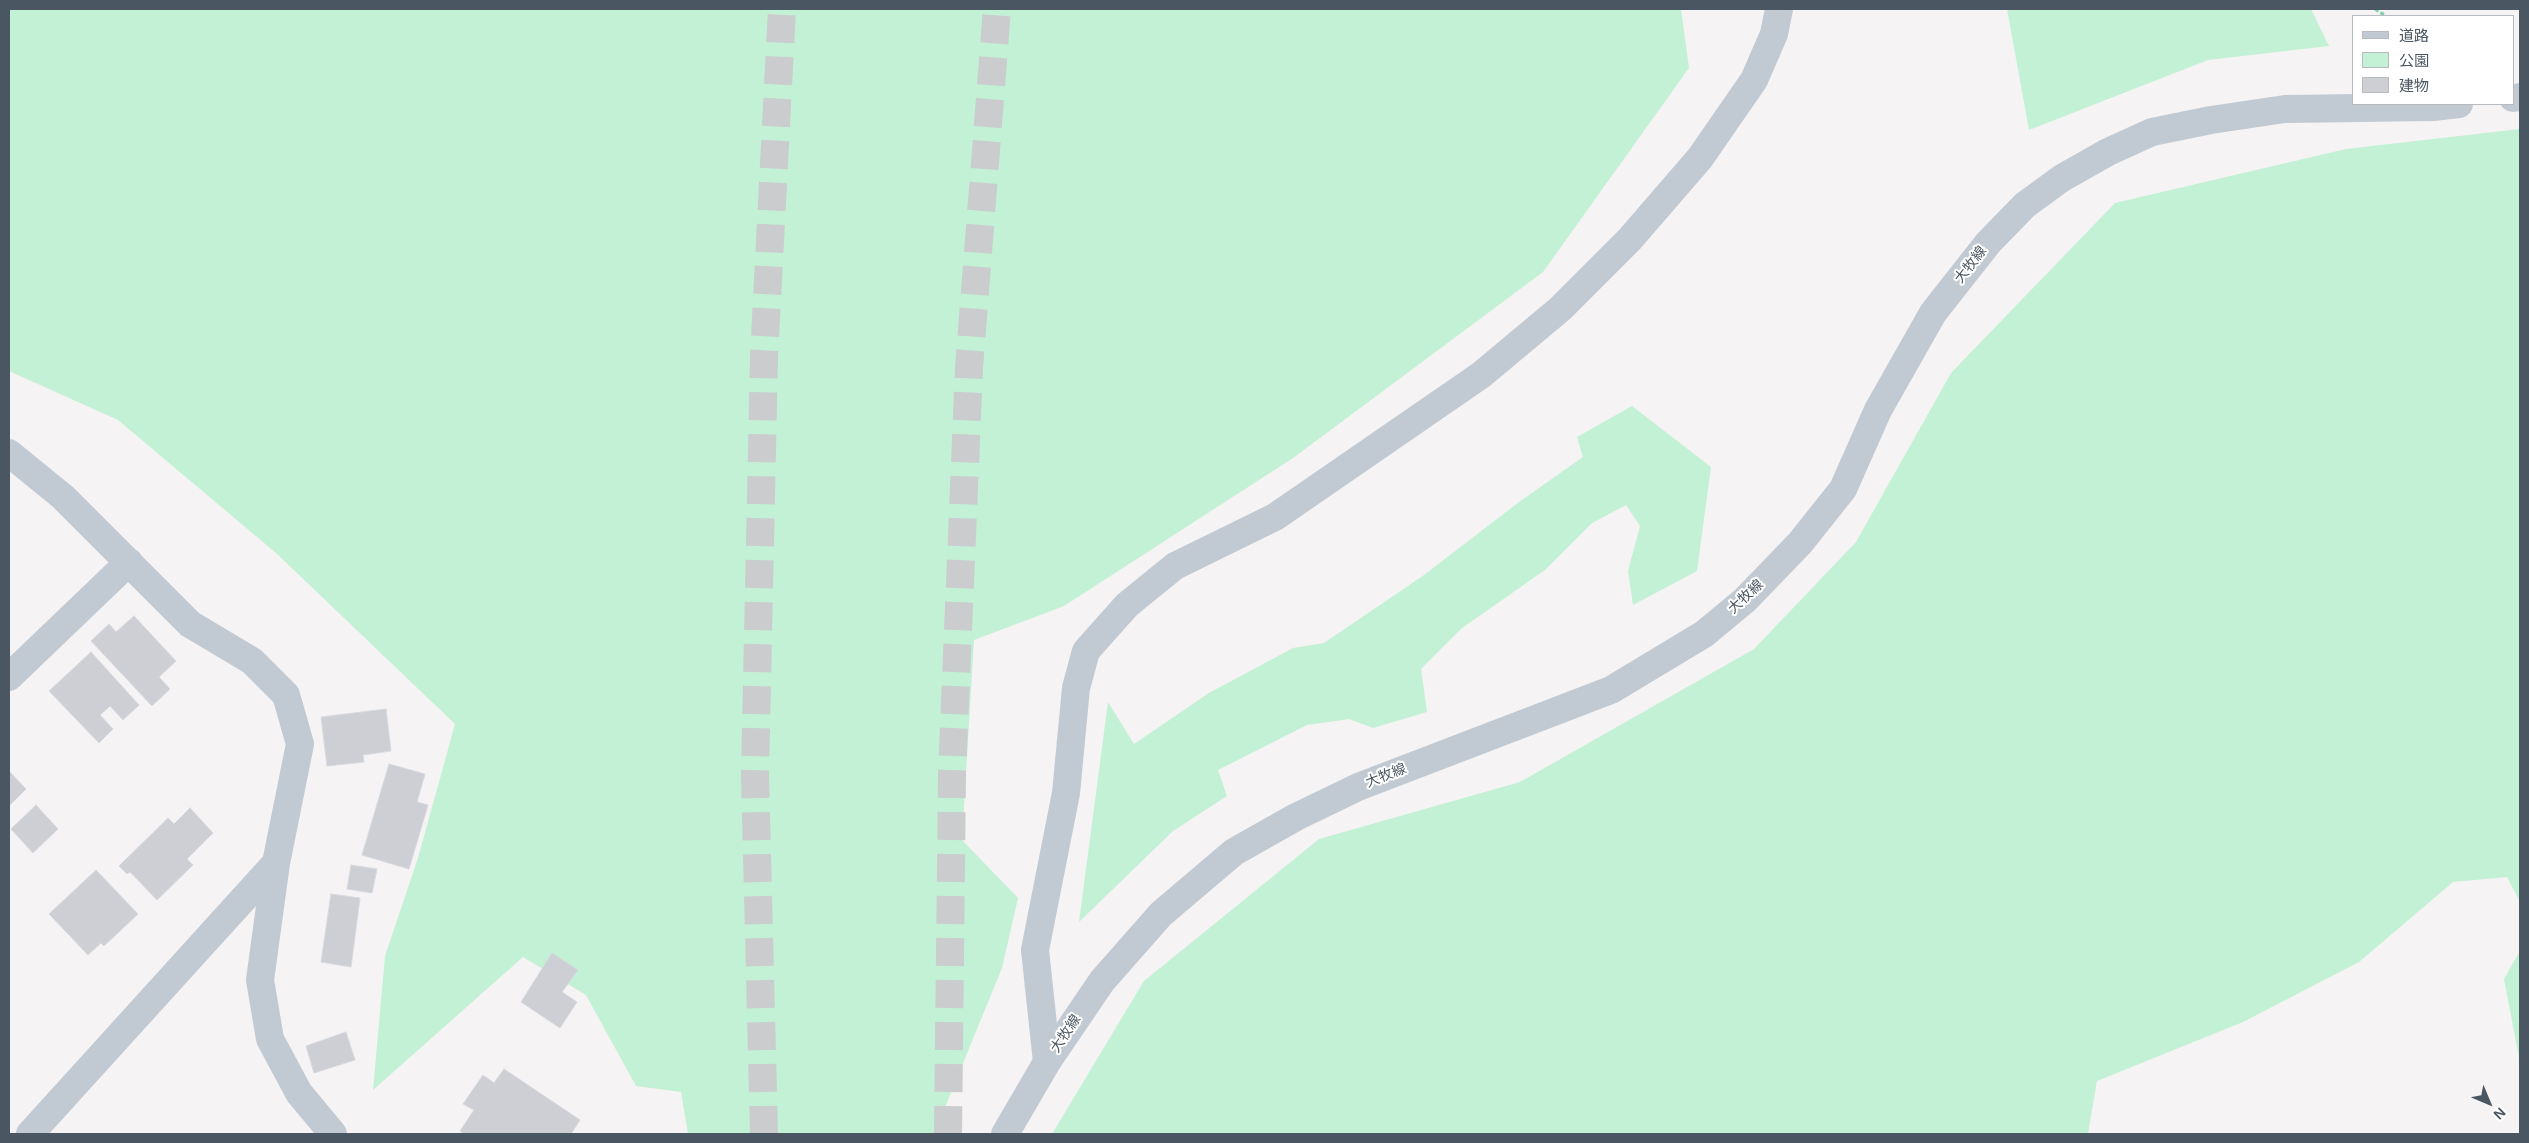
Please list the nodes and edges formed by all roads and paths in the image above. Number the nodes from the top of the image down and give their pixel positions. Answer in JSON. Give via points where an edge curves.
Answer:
{"nodes":[{"id":1,"x":1779,"y":9,"type":"edge"},
{"id":2,"x":2450,"y":105,"type":"edge"},
{"id":3,"x":9,"y":453,"type":"edge"},
{"id":4,"x":129,"y":562,"type":"junction"},
{"id":5,"x":9,"y":677,"type":"edge"},
{"id":6,"x":276,"y":863,"type":"junction"},
{"id":7,"x":1047,"y":1062,"type":"junction"},
{"id":8,"x":30,"y":1134,"type":"edge"},
{"id":9,"x":333,"y":1134,"type":"edge"},
{"id":10,"x":1005,"y":1134,"type":"edge"}],
"edges":[{"from":1,"to":7,"type":"street","via":[[1774,34],[1754,80],[1700,158],[1630,239],[1560,309],[1481,376],[1275,517],[1175,566],[1127,605],[1086,651],[1076,688],[1066,794],[1036,950]]},
{"from":2,"to":7,"type":"street","name":"大牧線","via":[[2285,109],[2211,120],[2152,132],[2062,178],[2025,205],[1988,243],[1933,313],[1878,410],[1843,489],[1800,543],[1745,600],[1704,634],[1611,690],[1358,787],[1234,852],[1161,914],[1102,981]]},
{"from":3,"to":4,"type":"street","via":[[63,497]]},
{"from":4,"to":5,"type":"street"},
{"from":4,"to":6,"type":"street","via":[[190,624],[252,661],[286,695],[300,744]]},
{"from":6,"to":8,"type":"street"},
{"from":6,"to":9,"type":"street","via":[[260,980],[270,1039],[299,1093]]},
{"from":7,"to":10,"type":"street","name":"大牧線"}]}
